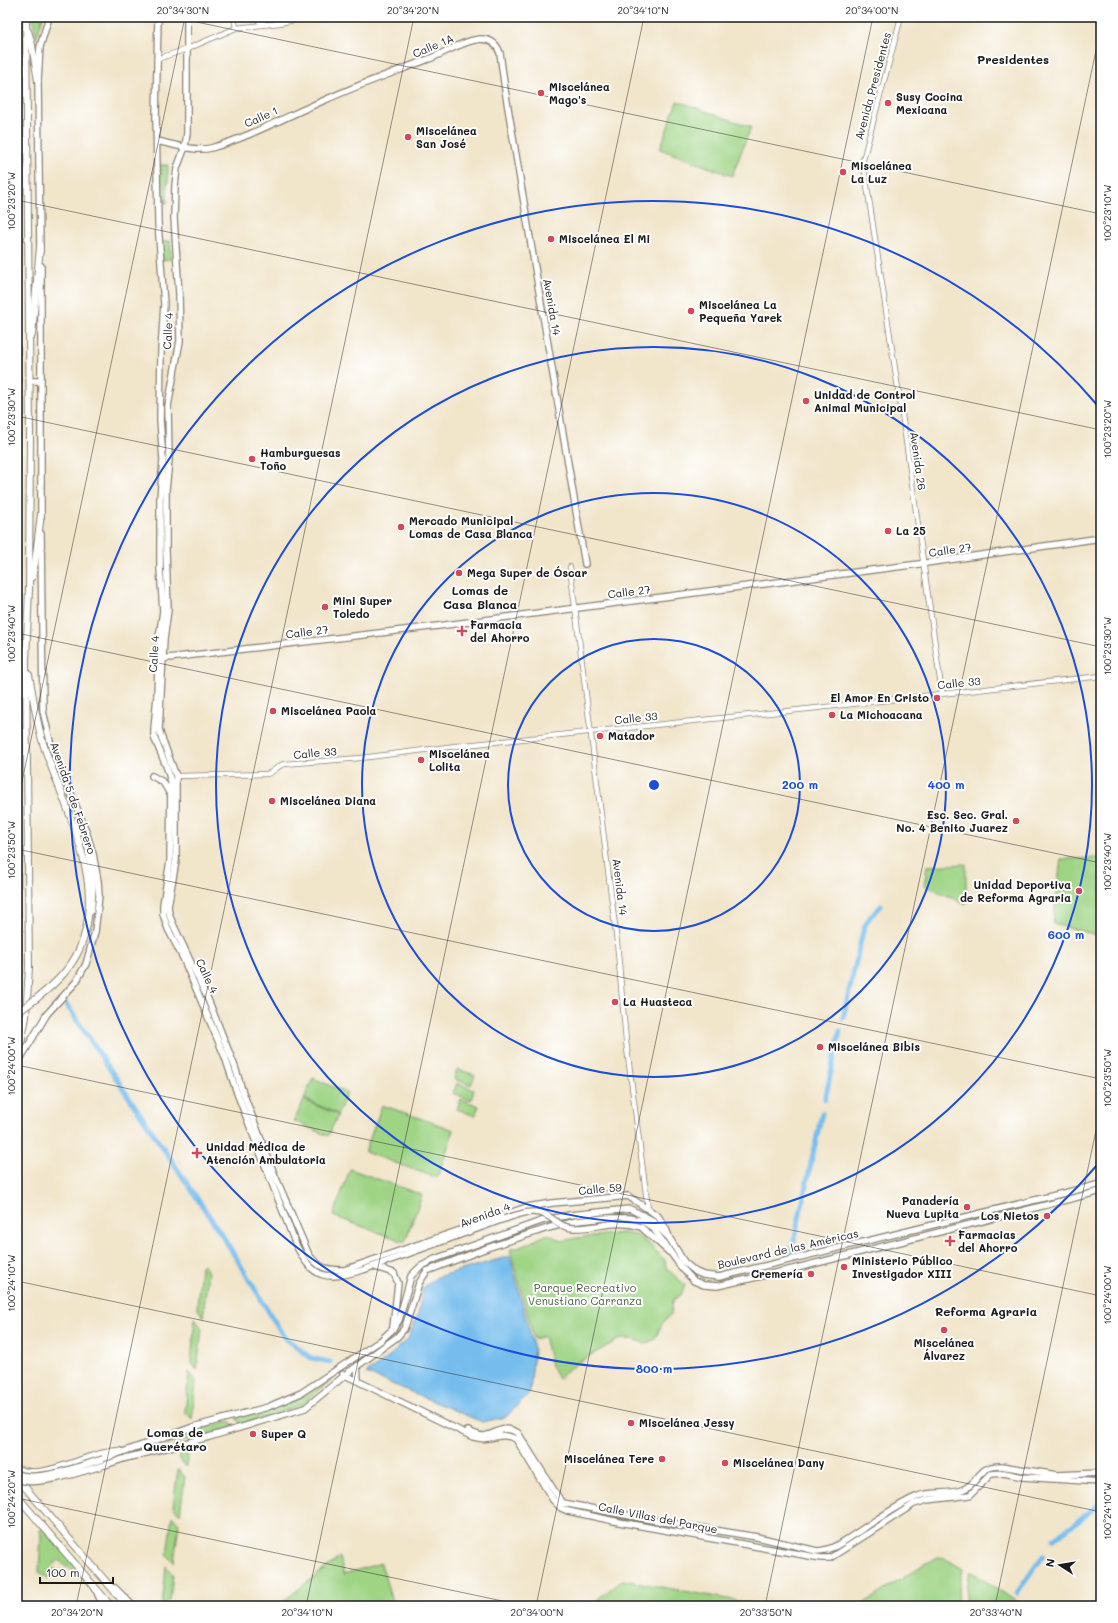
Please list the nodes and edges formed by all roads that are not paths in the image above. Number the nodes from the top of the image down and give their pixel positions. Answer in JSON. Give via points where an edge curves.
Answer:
{"nodes":[{"id":1,"x":49,"y":17,"type":"edge"},
{"id":2,"x":158,"y":17,"type":"edge"},
{"id":3,"x":187,"y":17,"type":"edge"},
{"id":4,"x":234,"y":17,"type":"edge"},
{"id":5,"x":252,"y":17,"type":"edge"},
{"id":6,"x":308,"y":17,"type":"edge"},
{"id":7,"x":901,"y":17,"type":"edge"},
{"id":8,"x":26,"y":20,"type":"edge"},
{"id":9,"x":265,"y":24,"type":"junction"},
{"id":10,"x":236,"y":28,"type":"junction"},
{"id":11,"x":187,"y":49,"type":"junction"},
{"id":12,"x":500,"y":53,"type":"joint"},
{"id":13,"x":157,"y":59,"type":"junction"},
{"id":14,"x":38,"y":81,"type":"junction"},
{"id":15,"x":370,"y":82,"type":"joint"},
{"id":16,"x":157,"y":141,"type":"junction"},
{"id":17,"x":185,"y":147,"type":"junction"},
{"id":18,"x":863,"y":160,"type":"joint"},
{"id":19,"x":40,"y":247,"type":"junction"},
{"id":20,"x":17,"y":349,"type":"edge"},
{"id":21,"x":29,"y":354,"type":"junction"},
{"id":22,"x":41,"y":514,"type":"junction"},
{"id":23,"x":1101,"y":538,"type":"edge"},
{"id":24,"x":924,"y":563,"type":"junction"},
{"id":25,"x":585,"y":564,"type":"dead end"},
{"id":26,"x":570,"y":567,"type":"dead end"},
{"id":27,"x":17,"y":587,"type":"edge"},
{"id":28,"x":29,"y":589,"type":"junction"},
{"id":29,"x":576,"y":609,"type":"junction"},
{"id":30,"x":161,"y":659,"type":"junction"},
{"id":31,"x":26,"y":660,"type":"junction"},
{"id":32,"x":17,"y":675,"type":"edge"},
{"id":33,"x":1101,"y":676,"type":"edge"},
{"id":34,"x":942,"y":694,"type":"junction"},
{"id":35,"x":591,"y":732,"type":"junction"},
{"id":36,"x":152,"y":776,"type":"dead end"},
{"id":37,"x":176,"y":776,"type":"junction"},
{"id":38,"x":170,"y":794,"type":"junction"},
{"id":39,"x":86,"y":831,"type":"junction"},
{"id":40,"x":17,"y":832,"type":"edge"},
{"id":41,"x":86,"y":930,"type":"junction"},
{"id":42,"x":17,"y":994,"type":"edge"},
{"id":43,"x":17,"y":1012,"type":"edge"},
{"id":44,"x":18,"y":1064,"type":"edge"},
{"id":45,"x":1101,"y":1184,"type":"edge"},
{"id":46,"x":1101,"y":1191,"type":"edge"},
{"id":47,"x":648,"y":1209,"type":"junction"},
{"id":48,"x":512,"y":1212,"type":"joint"},
{"id":49,"x":670,"y":1239,"type":"junction"},
{"id":50,"x":672,"y":1253,"type":"junction"},
{"id":51,"x":304,"y":1259,"type":"joint"},
{"id":52,"x":314,"y":1262,"type":"joint"},
{"id":53,"x":375,"y":1266,"type":"junction"},
{"id":54,"x":393,"y":1329,"type":"junction"},
{"id":55,"x":357,"y":1366,"type":"junction"},
{"id":56,"x":340,"y":1369,"type":"junction"},
{"id":57,"x":347,"y":1374,"type":"junction"},
{"id":58,"x":358,"y":1379,"type":"junction"},
{"id":59,"x":426,"y":1412,"type":"junction"},
{"id":60,"x":442,"y":1420,"type":"junction"},
{"id":61,"x":120,"y":1452,"type":"junction"},
{"id":62,"x":59,"y":1467,"type":"junction"},
{"id":63,"x":17,"y":1469,"type":"edge"},
{"id":64,"x":1101,"y":1473,"type":"edge"},
{"id":65,"x":17,"y":1474,"type":"edge"},
{"id":66,"x":66,"y":1478,"type":"dead end"},
{"id":67,"x":17,"y":1479,"type":"edge"},
{"id":68,"x":1101,"y":1482,"type":"edge"},
{"id":69,"x":17,"y":1496,"type":"edge"},
{"id":70,"x":108,"y":1583,"type":"junction"},
{"id":71,"x":93,"y":1585,"type":"junction"},
{"id":72,"x":103,"y":1606,"type":"edge"},
{"id":73,"x":111,"y":1606,"type":"edge"},
{"id":74,"x":127,"y":1606,"type":"edge"},
{"id":75,"x":133,"y":1606,"type":"edge"}],
"edges":[{"from":1,"to":14,"type":"main road","via":[[40,47]]},
{"from":2,"to":13,"type":"main road","name":"Calle 4"},
{"from":3,"to":11,"type":"main road","name":"Calle 4"},
{"from":4,"to":10,"type":"street"},
{"from":5,"to":9,"type":"street"},
{"from":6,"to":9,"type":"street"},
{"from":7,"to":18,"type":"street","name":"Avenida Presidentes"},
{"from":8,"to":14,"type":"main road"},
{"from":8,"to":21,"type":"main road"},
{"from":9,"to":10,"type":"street"},
{"from":10,"to":11,"type":"street"},
{"from":11,"to":13,"type":"street"},
{"from":11,"to":17,"type":"main road","name":"Calle 4"},
{"from":12,"to":15,"type":"main road","name":"Calle 1A","via":[[498,47],[488,40],[474,41]]},
{"from":12,"to":25,"type":"main road","name":"Avenida 14"},
{"from":13,"to":16,"type":"main road","name":"Calle 4"},
{"from":14,"to":19,"type":"main road"},
{"from":15,"to":17,"type":"main road","name":"Calle 1","via":[[211,148]]},
{"from":16,"to":17,"type":"main road","name":"Calle 1"},
{"from":16,"to":30,"type":"main road","name":"Calle 4","via":[[158,222],[164,304],[160,420],[163,460],[160,586],[163,611],[158,638]]},
{"from":17,"to":30,"type":"main road","name":"Calle 4","via":[[174,186],[180,341],[167,412],[168,610]]},
{"from":18,"to":24,"type":"street","name":"Avenida 26"},
{"from":19,"to":21,"type":"main road"},
{"from":19,"to":22,"type":"main road","via":[[41,326],[37,381]]},
{"from":20,"to":27,"type":"main road"},
{"from":21,"to":28,"type":"main road"},
{"from":22,"to":28,"type":"main road"},
{"from":22,"to":39,"type":"main road","via":[[43,710],[50,741]]},
{"from":23,"to":24,"type":"main road","name":"Calle 27"},
{"from":24,"to":29,"type":"main road","name":"Calle 27"},
{"from":24,"to":34,"type":"street","name":"Avenida 26"},
{"from":26,"to":29,"type":"street","name":"Avenida 14"},
{"from":27,"to":32,"type":"main road"},
{"from":28,"to":31,"type":"main road"},
{"from":29,"to":30,"type":"main road","name":"Calle 27"},
{"from":29,"to":35,"type":"street","name":"Avenida 14"},
{"from":30,"to":37,"type":"main road","name":"Calle 4","via":[[159,729]]},
{"from":30,"to":38,"type":"main road","name":"Calle 4","via":[[154,737],[170,776]]},
{"from":31,"to":41,"type":"main road","name":"Avenida 5 de Febrero","via":[[46,752],[85,860],[88,904]]},
{"from":31,"to":44,"type":"main road","via":[[29,968],[26,1017]]},
{"from":33,"to":34,"type":"street","name":"Calle 33"},
{"from":34,"to":35,"type":"street","name":"Calle 33"},
{"from":35,"to":37,"type":"street","name":"Calle 33","via":[[361,758],[284,764],[267,774]]},
{"from":35,"to":47,"type":"street","name":"Avenida 14"},
{"from":36,"to":38,"type":"main road","via":[[163,782]]},
{"from":37,"to":52,"type":"main road","name":"Calle 4","via":[[176,861],[169,913],[207,997],[288,1208]]},
{"from":38,"to":51,"type":"main road","name":"Calle 4","via":[[170,861],[163,905],[165,921],[222,1050],[296,1245]]},
{"from":39,"to":41,"type":"main road","via":[[93,882],[92,903]]},
{"from":39,"to":44,"type":"main road","via":[[93,854],[99,896],[95,932],[86,964],[76,982],[47,1014]]},
{"from":40,"to":42,"type":"main road"},
{"from":41,"to":43,"type":"main road","name":"Avenida 5 de Febrero","bridge":true,"via":[[78,951],[57,982]]},
{"from":45,"to":49,"type":"main road","name":"Boulevard de las Américas","via":[[719,1277],[696,1272],[684,1262]]},
{"from":46,"to":50,"type":"main road","name":"Boulevard de las Américas","via":[[800,1268],[717,1286],[704,1285],[694,1280]]},
{"from":47,"to":48,"type":"main road","name":"Calle 59","via":[[628,1196],[552,1203]]},
{"from":47,"to":49,"type":"main road","name":"Calle 59","via":[[658,1216]]},
{"from":48,"to":52,"type":"main road","name":"Avenida 4","via":[[344,1270],[329,1270]]},
{"from":49,"to":54,"type":"main road","name":"Boulevard de las Américas","via":[[652,1220],[630,1209],[544,1220],[420,1267],[411,1276],[399,1320]]},
{"from":50,"to":53,"type":"main road","name":"Avenida 4","bridge":true,"via":[[641,1227],[629,1223],[569,1228],[545,1214],[530,1212]]},
{"from":50,"to":55,"type":"main road","name":"Boulevard de las Américas","via":[[649,1224],[629,1218],[570,1223],[487,1248],[427,1271],[419,1283],[404,1329]]},
{"from":51,"to":53,"type":"main road","name":"Avenida 4","via":[[320,1275],[328,1276]]},
{"from":53,"to":54,"type":"main road","via":[[394,1273],[398,1283]]},
{"from":54,"to":56,"type":"main road","name":"Boulevard de las Américas"},
{"from":55,"to":57,"type":"main road","name":"Boulevard de las Américas"},
{"from":55,"to":58,"type":"main road"},
{"from":56,"to":57,"type":"main road","name":"Calle Villas del Parque"},
{"from":56,"to":61,"type":"main road","name":"Boulevard de las Américas","via":[[301,1393],[280,1402]]},
{"from":57,"to":58,"type":"main road","name":"Calle Villas del Parque"},
{"from":57,"to":59,"type":"main road","name":"Calle Villas del Parque"},
{"from":57,"to":67,"type":"main road","name":"Boulevard de las Américas","bridge":true,"via":[[301,1409],[42,1481],[26,1482]]},
{"from":58,"to":59,"type":"main road","name":"Calle Villas del Parque"},
{"from":59,"to":60,"type":"main road","name":"Calle Villas del Parque"},
{"from":60,"to":64,"type":"main road","name":"Calle Villas del Parque","via":[[481,1436],[504,1429],[518,1433],[563,1503],[757,1537],[818,1551],[836,1547],[917,1496],[965,1489],[984,1470],[992,1466],[1057,1474]]},
{"from":60,"to":68,"type":"main road","name":"Calle Villas del Parque","via":[[481,1440],[501,1435],[516,1439],[553,1500],[568,1511],[821,1558],[830,1558],[914,1504],[926,1500],[970,1495],[991,1474]]},
{"from":61,"to":62,"type":"main road","via":[[95,1455]]},
{"from":61,"to":65,"type":"main road","name":"Boulevard de las Américas","bridge":true,"via":[[44,1476]]},
{"from":62,"to":63,"type":"main road","via":[[32,1473]]},
{"from":62,"to":66,"type":"main road","via":[[60,1474]]},
{"from":67,"to":70,"type":"main road"},
{"from":69,"to":71,"type":"main road"},
{"from":70,"to":74,"type":"main road"},
{"from":70,"to":75,"type":"main road"},
{"from":71,"to":72,"type":"main road"},
{"from":71,"to":73,"type":"main road"}]}
